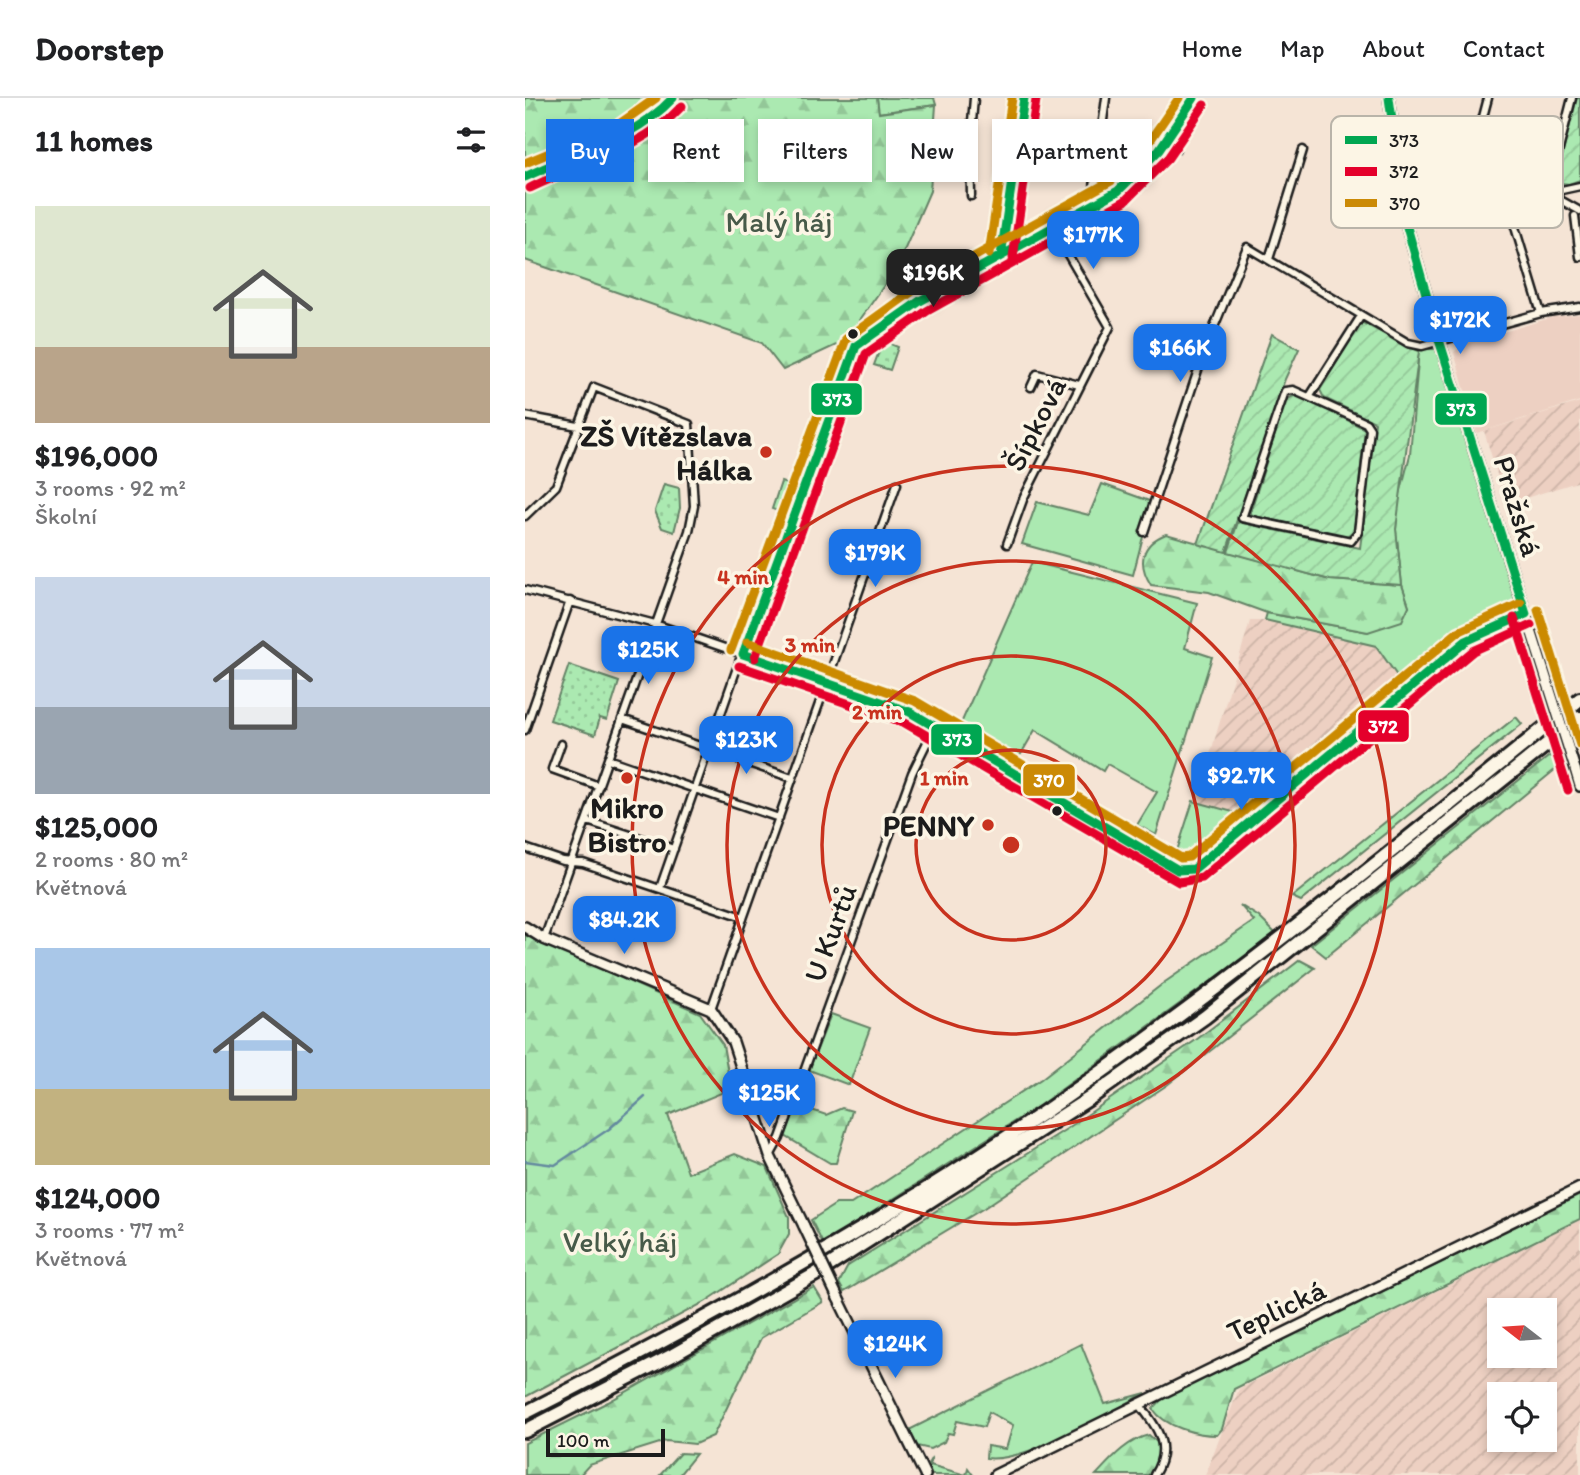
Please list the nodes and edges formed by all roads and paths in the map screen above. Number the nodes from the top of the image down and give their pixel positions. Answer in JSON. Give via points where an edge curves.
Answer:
{"nodes":[{"id":1,"x":673,"y":98,"type":"edge"},
{"id":2,"x":974,"y":98,"type":"edge"},
{"id":3,"x":1024,"y":98,"type":"edge"},
{"id":4,"x":1106,"y":98,"type":"edge"},
{"id":5,"x":1194,"y":98,"type":"edge"},
{"id":6,"x":1389,"y":98,"type":"edge"},
{"id":7,"x":1488,"y":98,"type":"edge"},
{"id":8,"x":1572,"y":98,"type":"edge"},
{"id":9,"x":1391,"y":116,"type":"edge"},
{"id":10,"x":1483,"y":116,"type":"edge"},
{"id":11,"x":1171,"y":133,"type":"junction"},
{"id":12,"x":1563,"y":134,"type":"edge"},
{"id":13,"x":1176,"y":150,"type":"dead end"},
{"id":14,"x":1303,"y":150,"type":"dead end"},
{"id":15,"x":525,"y":177,"type":"edge"},
{"id":16,"x":971,"y":196,"type":"dead end"},
{"id":17,"x":1563,"y":203,"type":"edge"},
{"id":18,"x":1091,"y":209,"type":"junction"},
{"id":19,"x":1578,"y":213,"type":"edge"},
{"id":20,"x":1407,"y":228,"type":"edge"},
{"id":21,"x":1515,"y":228,"type":"edge"},
{"id":22,"x":1053,"y":229,"type":"junction"},
{"id":23,"x":1001,"y":256,"type":"junction"},
{"id":24,"x":1580,"y":257,"type":"edge"},
{"id":25,"x":1269,"y":260,"type":"junction"},
{"id":26,"x":1580,"y":307,"type":"edge"},
{"id":27,"x":1541,"y":313,"type":"junction"},
{"id":28,"x":1361,"y":316,"type":"junction"},
{"id":29,"x":1440,"y":343,"type":"junction"},
{"id":30,"x":1079,"y":385,"type":"junction"},
{"id":31,"x":1031,"y":387,"type":"dead end"},
{"id":32,"x":1310,"y":396,"type":"junction"},
{"id":33,"x":525,"y":416,"type":"edge"},
{"id":34,"x":578,"y":426,"type":"junction"},
{"id":35,"x":897,"y":484,"type":"dead end"},
{"id":36,"x":525,"y":516,"type":"edge"},
{"id":37,"x":1144,"y":532,"type":"dead end"},
{"id":38,"x":1007,"y":544,"type":"dead end"},
{"id":39,"x":525,"y":590,"type":"edge"},
{"id":40,"x":570,"y":601,"type":"junction"},
{"id":41,"x":1526,"y":614,"type":"junction"},
{"id":42,"x":655,"y":624,"type":"junction"},
{"id":43,"x":743,"y":654,"type":"junction"},
{"id":44,"x":825,"y":685,"type":"junction"},
{"id":45,"x":1580,"y":699,"type":"edge"},
{"id":46,"x":1580,"y":718,"type":"edge"},
{"id":47,"x":622,"y":719,"type":"junction"},
{"id":48,"x":935,"y":726,"type":"junction"},
{"id":49,"x":525,"y":730,"type":"edge"},
{"id":50,"x":561,"y":744,"type":"dead end"},
{"id":51,"x":709,"y":749,"type":"junction"},
{"id":52,"x":608,"y":759,"type":"junction"},
{"id":53,"x":792,"y":778,"type":"junction"},
{"id":54,"x":599,"y":786,"type":"junction"},
{"id":55,"x":1580,"y":786,"type":"edge"},
{"id":56,"x":695,"y":789,"type":"junction"},
{"id":57,"x":779,"y":817,"type":"junction"},
{"id":58,"x":587,"y":821,"type":"junction"},
{"id":59,"x":525,"y":848,"type":"edge"},
{"id":60,"x":674,"y":849,"type":"junction"},
{"id":61,"x":572,"y":862,"type":"junction"},
{"id":62,"x":660,"y":888,"type":"junction"},
{"id":63,"x":743,"y":917,"type":"junction"},
{"id":64,"x":525,"y":927,"type":"edge"},
{"id":65,"x":544,"y":939,"type":"junction"},
{"id":66,"x":711,"y":1009,"type":"junction"},
{"id":67,"x":770,"y":1156,"type":"junction"},
{"id":68,"x":1580,"y":1188,"type":"edge"},
{"id":69,"x":1139,"y":1404,"type":"junction"},
{"id":70,"x":525,"y":1413,"type":"edge"},
{"id":71,"x":525,"y":1431,"type":"edge"},
{"id":72,"x":925,"y":1475,"type":"edge"},
{"id":73,"x":995,"y":1475,"type":"edge"},
{"id":74,"x":1154,"y":1475,"type":"edge"}],
"edges":[{"from":1,"to":15,"type":"street","via":[[638,129]]},
{"from":2,"to":16,"type":"street","via":[[969,146]]},
{"from":3,"to":23,"type":"street"},
{"from":4,"to":18,"type":"street"},
{"from":5,"to":11,"type":"street"},
{"from":6,"to":9,"type":"street","name":"Pražská"},
{"from":7,"to":10,"type":"street"},
{"from":8,"to":12,"type":"street"},
{"from":11,"to":13,"type":"street"},
{"from":11,"to":18,"type":"street","via":[[1143,169]]},
{"from":14,"to":25,"type":"street"},
{"from":17,"to":19,"type":"street"},
{"from":18,"to":22,"type":"street"},
{"from":19,"to":24,"type":"street"},
{"from":20,"to":29,"type":"street","name":"Pražská"},
{"from":21,"to":27,"type":"street"},
{"from":22,"to":23,"type":"street"},
{"from":22,"to":30,"type":"street","name":"Šípková","via":[[1110,327]]},
{"from":23,"to":43,"type":"street","via":[[909,308],[856,346]]},
{"from":25,"to":28,"type":"street"},
{"from":25,"to":37,"type":"street","via":[[1247,247],[1206,349]]},
{"from":26,"to":27,"type":"street"},
{"from":27,"to":29,"type":"street"},
{"from":28,"to":29,"type":"street","via":[[1408,343]]},
{"from":28,"to":32,"type":"street"},
{"from":29,"to":41,"type":"street","name":"Pražská"},
{"from":30,"to":31,"type":"street","via":[[1037,374]]},
{"from":30,"to":38,"type":"street","name":"Šípková","via":[[1024,497]]},
{"from":32,"to":32,"type":"street","via":[[1370,429],[1358,533],[1351,541],[1242,518],[1285,391]]},
{"from":33,"to":34,"type":"street"},
{"from":34,"to":36,"type":"street","via":[[556,486]]},
{"from":34,"to":42,"type":"street","via":[[594,387],[689,424],[692,516]]},
{"from":35,"to":44,"type":"street"},
{"from":39,"to":40,"type":"street"},
{"from":40,"to":42,"type":"street"},
{"from":40,"to":49,"type":"street"},
{"from":41,"to":48,"type":"street","via":[[1466,640],[1194,869],[1178,870]]},
{"from":41,"to":55,"type":"street","name":"Pražská","bridge":true},
{"from":42,"to":43,"type":"street"},
{"from":42,"to":47,"type":"street"},
{"from":43,"to":44,"type":"street"},
{"from":43,"to":51,"type":"street"},
{"from":44,"to":48,"type":"street","via":[[910,712]]},
{"from":44,"to":53,"type":"street"},
{"from":45,"to":70,"type":"highway","via":[[1250,962],[1081,1087],[808,1262]]},
{"from":46,"to":71,"type":"highway","via":[[1205,1017],[1090,1098],[816,1274]]},
{"from":47,"to":51,"type":"street"},
{"from":47,"to":52,"type":"street"},
{"from":48,"to":67,"type":"street","name":"U Kurtů","via":[[912,773]]},
{"from":50,"to":54,"type":"street","via":[[552,769]]},
{"from":51,"to":53,"type":"street"},
{"from":51,"to":56,"type":"street"},
{"from":52,"to":54,"type":"street"},
{"from":52,"to":56,"type":"street"},
{"from":53,"to":57,"type":"street"},
{"from":54,"to":58,"type":"street"},
{"from":56,"to":57,"type":"street"},
{"from":56,"to":60,"type":"street"},
{"from":57,"to":63,"type":"street"},
{"from":58,"to":60,"type":"street"},
{"from":58,"to":61,"type":"street"},
{"from":59,"to":61,"type":"street"},
{"from":60,"to":62,"type":"street"},
{"from":61,"to":62,"type":"street"},
{"from":61,"to":65,"type":"street"},
{"from":62,"to":63,"type":"street"},
{"from":63,"to":66,"type":"street"},
{"from":64,"to":65,"type":"street"},
{"from":65,"to":66,"type":"street"},
{"from":66,"to":67,"type":"street","via":[[741,1061]]},
{"from":67,"to":72,"type":"street","bridge":true},
{"from":68,"to":69,"type":"street","name":"Teplická"},
{"from":69,"to":73,"type":"street","name":"Teplická"},
{"from":69,"to":74,"type":"street","via":[[1164,1449]]}]}
